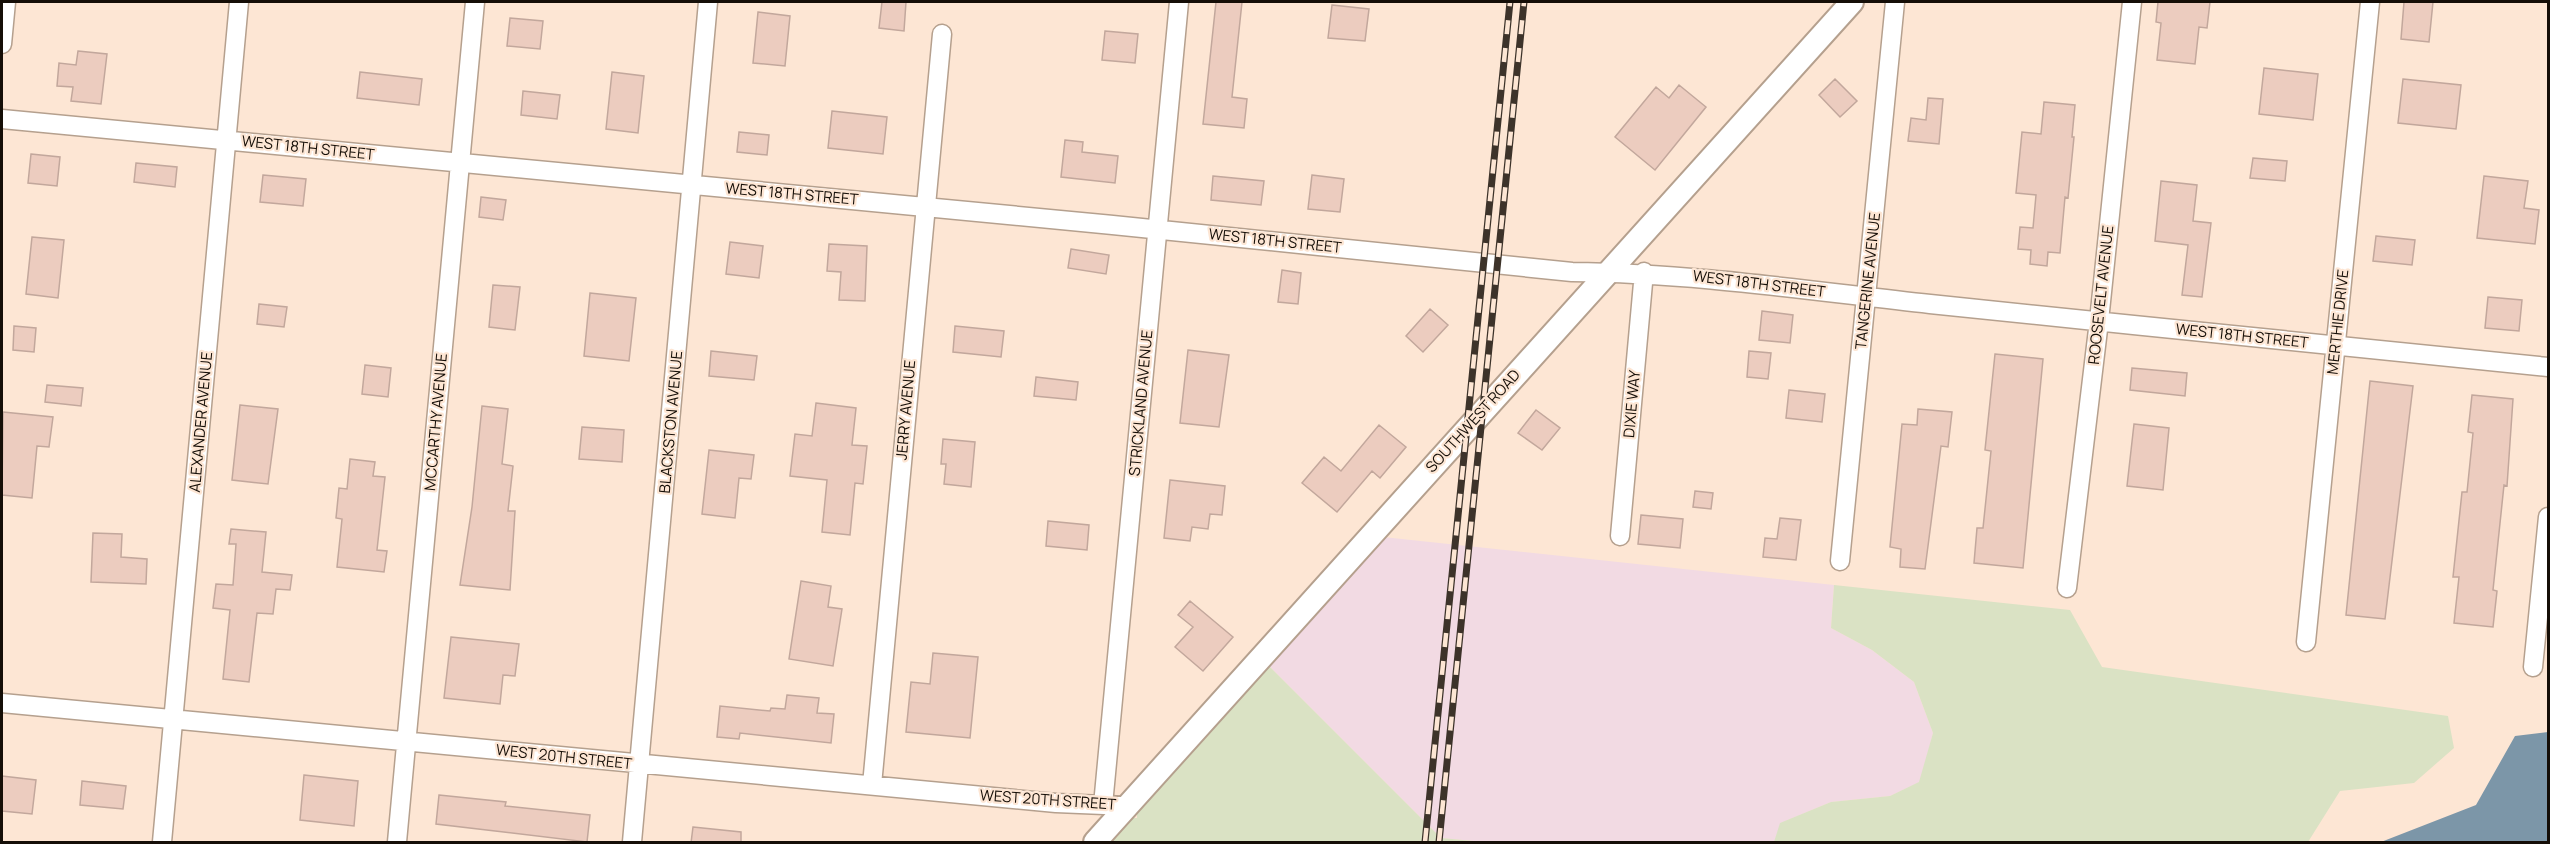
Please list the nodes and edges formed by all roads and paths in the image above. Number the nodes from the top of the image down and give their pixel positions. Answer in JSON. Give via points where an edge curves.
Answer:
{"nodes":[{"id":1,"x":6,"y":2,"type":"edge"},
{"id":2,"x":239,"y":2,"type":"edge"},
{"id":3,"x":475,"y":2,"type":"edge"},
{"id":4,"x":708,"y":2,"type":"edge"},
{"id":5,"x":1179,"y":2,"type":"edge"},
{"id":6,"x":1852,"y":2,"type":"edge"},
{"id":7,"x":1895,"y":2,"type":"edge"},
{"id":8,"x":2132,"y":2,"type":"edge"},
{"id":9,"x":2370,"y":2,"type":"edge"},
{"id":10,"x":942,"y":34,"type":"dead end"},
{"id":11,"x":2,"y":44,"type":"edge"},
{"id":12,"x":2,"y":119,"type":"edge"},
{"id":13,"x":227,"y":140,"type":"junction"},
{"id":14,"x":461,"y":163,"type":"junction"},
{"id":15,"x":693,"y":186,"type":"junction"},
{"id":16,"x":925,"y":204,"type":"junction"},
{"id":17,"x":1157,"y":229,"type":"junction"},
{"id":18,"x":1609,"y":272,"type":"junction"},
{"id":19,"x":1644,"y":272,"type":"junction"},
{"id":20,"x":1867,"y":297,"type":"junction"},
{"id":21,"x":2099,"y":321,"type":"junction"},
{"id":22,"x":2336,"y":346,"type":"junction"},
{"id":23,"x":2548,"y":367,"type":"edge"},
{"id":24,"x":2548,"y":517,"type":"edge"},
{"id":25,"x":1620,"y":536,"type":"dead end"},
{"id":26,"x":1840,"y":561,"type":"dead end"},
{"id":27,"x":2067,"y":588,"type":"dead end"},
{"id":28,"x":2306,"y":642,"type":"dead end"},
{"id":29,"x":2534,"y":667,"type":"dead end"},
{"id":30,"x":2,"y":703,"type":"edge"},
{"id":31,"x":173,"y":720,"type":"junction"},
{"id":32,"x":406,"y":740,"type":"junction"},
{"id":33,"x":640,"y":765,"type":"junction"},
{"id":34,"x":872,"y":785,"type":"junction"},
{"id":35,"x":1103,"y":805,"type":"junction"},
{"id":36,"x":1128,"y":806,"type":"junction"},
{"id":37,"x":162,"y":843,"type":"edge"},
{"id":38,"x":397,"y":843,"type":"edge"},
{"id":39,"x":632,"y":843,"type":"edge"},
{"id":40,"x":1095,"y":843,"type":"edge"}],
"edges":[{"from":1,"to":11,"type":"street"},
{"from":2,"to":13,"type":"street","name":"ALEXANDER AVENUE"},
{"from":3,"to":14,"type":"street","name":"MCCARTHY AVENUE"},
{"from":4,"to":15,"type":"street","name":"BLACKSTON AVENUE"},
{"from":5,"to":17,"type":"street","name":"STRICKLAND AVENUE"},
{"from":6,"to":18,"type":"street","name":"SOUTHWEST ROAD"},
{"from":7,"to":20,"type":"street","name":"TANGERINE AVENUE"},
{"from":8,"to":21,"type":"street","name":"ROOSEVELT AVENUE"},
{"from":9,"to":22,"type":"street","name":"MERTHIE DRIVE"},
{"from":10,"to":16,"type":"street","name":"JERRY AVENUE"},
{"from":12,"to":13,"type":"street","name":"WEST 18TH STREET"},
{"from":13,"to":14,"type":"street","name":"WEST 18TH STREET"},
{"from":13,"to":31,"type":"street","name":"ALEXANDER AVENUE"},
{"from":14,"to":15,"type":"street","name":"WEST 18TH STREET"},
{"from":14,"to":32,"type":"street","name":"MCCARTHY AVENUE"},
{"from":15,"to":16,"type":"street","name":"WEST 18TH STREET"},
{"from":15,"to":33,"type":"street","name":"BLACKSTON AVENUE"},
{"from":16,"to":17,"type":"street","name":"WEST 18TH STREET"},
{"from":16,"to":34,"type":"street","name":"JERRY AVENUE"},
{"from":17,"to":18,"type":"street","name":"WEST 18TH STREET","via":[[1572,272]]},
{"from":17,"to":35,"type":"street","name":"STRICKLAND AVENUE"},
{"from":18,"to":19,"type":"street","name":"WEST 18TH STREET"},
{"from":18,"to":36,"type":"street","name":"SOUTHWEST ROAD"},
{"from":19,"to":20,"type":"street","name":"WEST 18TH STREET"},
{"from":19,"to":25,"type":"street","name":"DIXIE WAY"},
{"from":20,"to":21,"type":"street","name":"WEST 18TH STREET"},
{"from":20,"to":26,"type":"street","name":"TANGERINE AVENUE"},
{"from":21,"to":22,"type":"street","name":"WEST 18TH STREET"},
{"from":21,"to":27,"type":"street","name":"ROOSEVELT AVENUE"},
{"from":22,"to":23,"type":"street","name":"WEST 18TH STREET"},
{"from":22,"to":28,"type":"street","name":"MERTHIE DRIVE"},
{"from":24,"to":29,"type":"street"},
{"from":30,"to":31,"type":"street","name":"WEST 20TH STREET"},
{"from":31,"to":32,"type":"street","name":"WEST 20TH STREET"},
{"from":31,"to":37,"type":"street","name":"ALEXANDER AVENUE"},
{"from":32,"to":33,"type":"street","name":"WEST 20TH STREET"},
{"from":32,"to":38,"type":"street","name":"MCCARTHY AVENUE"},
{"from":33,"to":34,"type":"street","name":"WEST 20TH STREET"},
{"from":33,"to":39,"type":"street","name":"BLACKSTON AVENUE"},
{"from":34,"to":35,"type":"street","name":"WEST 20TH STREET"},
{"from":35,"to":36,"type":"street","name":"WEST 20TH STREET"},
{"from":36,"to":40,"type":"street","name":"SOUTHWEST ROAD"}]}
